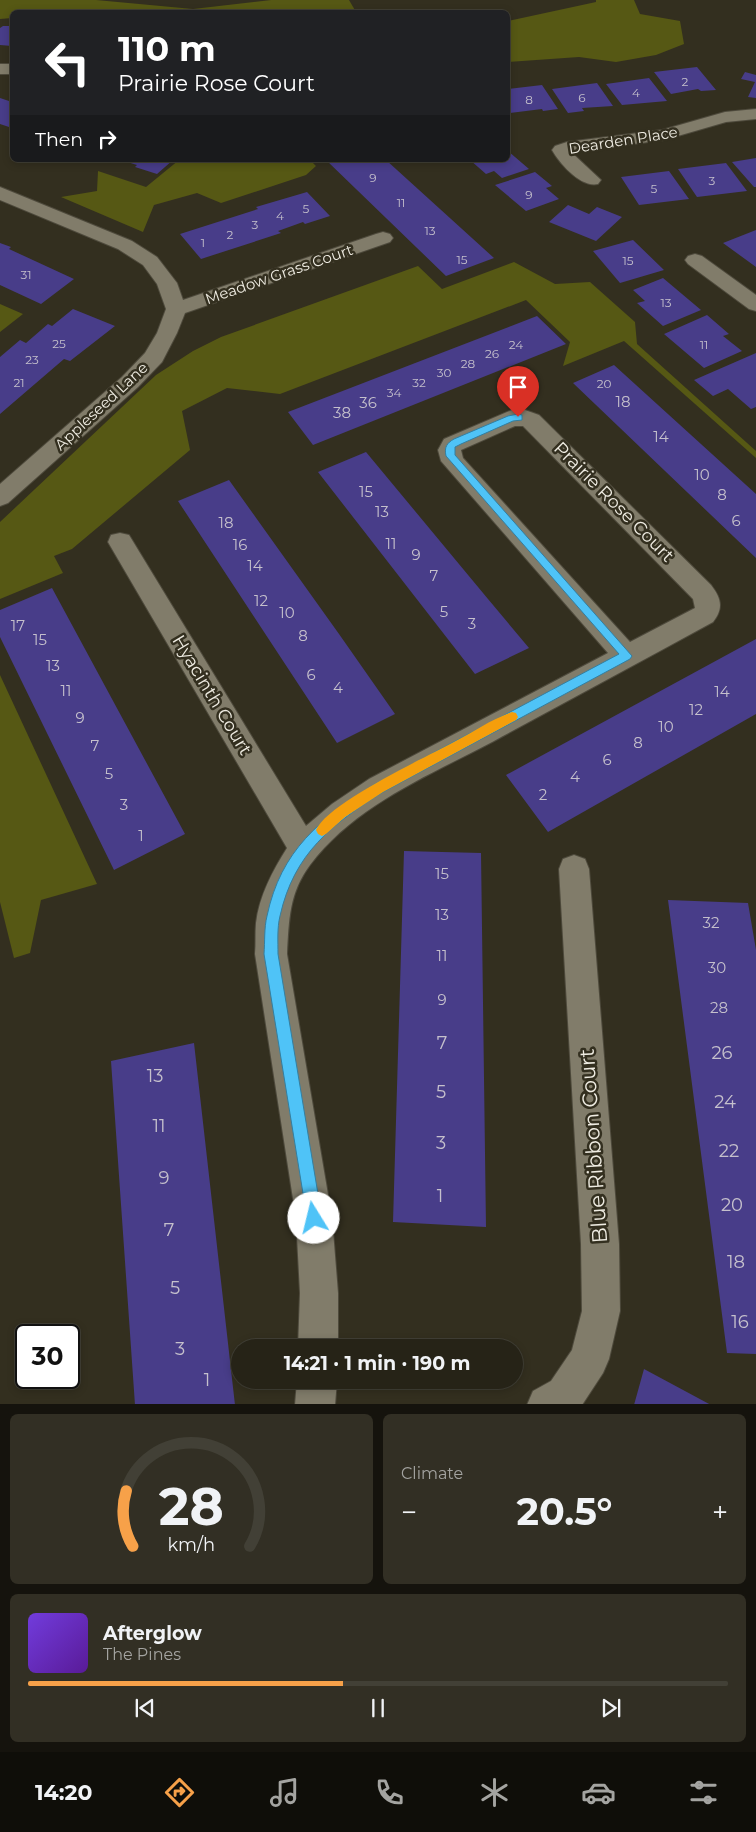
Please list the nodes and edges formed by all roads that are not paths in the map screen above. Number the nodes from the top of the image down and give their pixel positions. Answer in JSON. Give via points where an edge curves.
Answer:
{"nodes":[{"id":1,"x":756,"y":114,"type":"edge"},
{"id":2,"x":592,"y":180,"type":"dead end"},
{"id":3,"x":0,"y":192,"type":"edge"},
{"id":4,"x":383,"y":238,"type":"dead end"},
{"id":5,"x":695,"y":260,"type":"dead end"},
{"id":6,"x":752,"y":298,"type":"edge"},
{"id":7,"x":176,"y":309,"type":"junction"},
{"id":8,"x":0,"y":497,"type":"edge"},
{"id":9,"x":120,"y":542,"type":"dead end"},
{"id":10,"x":626,"y":656,"type":"junction"},
{"id":11,"x":303,"y":848,"type":"junction"},
{"id":12,"x":574,"y":869,"type":"dead end"},
{"id":13,"x":318,"y":1339,"type":"edge"},
{"id":14,"x":316,"y":1389,"type":"edge"},
{"id":15,"x":315,"y":1404,"type":"edge"},
{"id":16,"x":547,"y":1404,"type":"edge"}],
"edges":[{"from":1,"to":2,"type":"street","name":"Dearden Place","via":[[725,117],[664,135],[561,150]]},
{"from":3,"to":7,"type":"street","via":[[125,246],[150,261],[167,283]]},
{"from":4,"to":7,"type":"street","name":"Meadow Grass Court"},
{"from":5,"to":6,"type":"street"},
{"from":7,"to":8,"type":"street","name":"Appleseed Lane","via":[[154,356],[130,382]]},
{"from":9,"to":11,"type":"street","name":"Hyacinth Court"},
{"from":10,"to":10,"type":"street","name":"Prairie Rose Court","via":[[704,615],[709,604],[706,597],[531,420],[512,418],[452,445],[449,450],[453,461]]},
{"from":10,"to":11,"type":"street","via":[[379,788],[340,813]]},
{"from":11,"to":13,"type":"street","via":[[285,877],[280,893],[273,917],[271,954],[314,1218]]},
{"from":12,"to":16,"type":"street","name":"Blue Ribbon Court","via":[[600,1244],[601,1311],[589,1359],[565,1395]]},
{"from":14,"to":15,"type":"street"}]}
